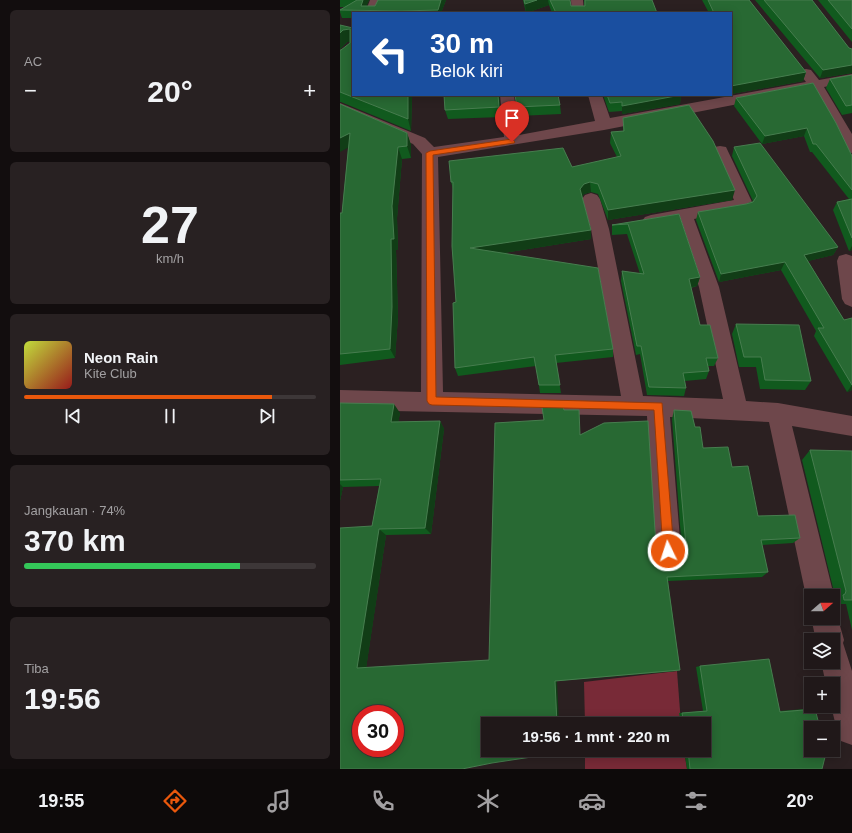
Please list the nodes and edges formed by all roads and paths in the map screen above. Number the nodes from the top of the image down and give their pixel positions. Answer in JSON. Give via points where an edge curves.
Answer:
{"nodes":[{"id":1,"x":376,"y":0,"type":"edge"},
{"id":2,"x":577,"y":0,"type":"edge"},
{"id":3,"x":371,"y":12,"type":"edge"},
{"id":4,"x":578,"y":12,"type":"edge"},
{"id":5,"x":796,"y":61,"type":"edge"},
{"id":6,"x":852,"y":78,"type":"edge"},
{"id":7,"x":815,"y":84,"type":"junction"},
{"id":8,"x":507,"y":96,"type":"edge"},
{"id":9,"x":596,"y":96,"type":"edge"},
{"id":10,"x":340,"y":107,"type":"edge"},
{"id":11,"x":604,"y":125,"type":"junction"},
{"id":12,"x":512,"y":142,"type":"junction"},
{"id":13,"x":852,"y":148,"type":"edge"},
{"id":14,"x":720,"y":151,"type":"dead end"},
{"id":15,"x":430,"y":153,"type":"junction"},
{"id":16,"x":592,"y":199,"type":"dead end"},
{"id":17,"x":684,"y":215,"type":"junction"},
{"id":18,"x":638,"y":223,"type":"edge"},
{"id":19,"x":846,"y":261,"type":"dead end"},
{"id":20,"x":852,"y":298,"type":"edge"},
{"id":21,"x":340,"y":400,"type":"edge"},
{"id":22,"x":432,"y":401,"type":"junction"},
{"id":23,"x":634,"y":406,"type":"junction"},
{"id":24,"x":658,"y":406,"type":"junction"},
{"id":25,"x":737,"y":410,"type":"junction"},
{"id":26,"x":778,"y":414,"type":"junction"},
{"id":27,"x":852,"y":426,"type":"edge"},
{"id":28,"x":668,"y":551,"type":"dead end"},
{"id":29,"x":818,"y":589,"type":"edge"},
{"id":30,"x":837,"y":669,"type":"edge"},
{"id":31,"x":852,"y":730,"type":"edge"}],
"edges":[{"from":1,"to":3,"type":"street"},
{"from":2,"to":4,"type":"street"},
{"from":5,"to":7,"type":"street"},
{"from":6,"to":7,"type":"street"},
{"from":7,"to":11,"type":"street"},
{"from":7,"to":13,"type":"street"},
{"from":8,"to":12,"type":"street"},
{"from":9,"to":11,"type":"street"},
{"from":10,"to":15,"type":"street","via":[[419,141]]},
{"from":11,"to":12,"type":"street"},
{"from":12,"to":15,"type":"street"},
{"from":14,"to":17,"type":"street","via":[[744,204]]},
{"from":15,"to":22,"type":"street"},
{"from":16,"to":23,"type":"street","via":[[608,228]]},
{"from":17,"to":18,"type":"street"},
{"from":17,"to":25,"type":"street","via":[[709,287]]},
{"from":19,"to":20,"type":"street"},
{"from":21,"to":22,"type":"street"},
{"from":22,"to":23,"type":"street"},
{"from":23,"to":24,"type":"street"},
{"from":24,"to":25,"type":"street"},
{"from":24,"to":28,"type":"street"},
{"from":25,"to":26,"type":"street"},
{"from":26,"to":27,"type":"street"},
{"from":26,"to":29,"type":"street"},
{"from":30,"to":31,"type":"street"}]}
